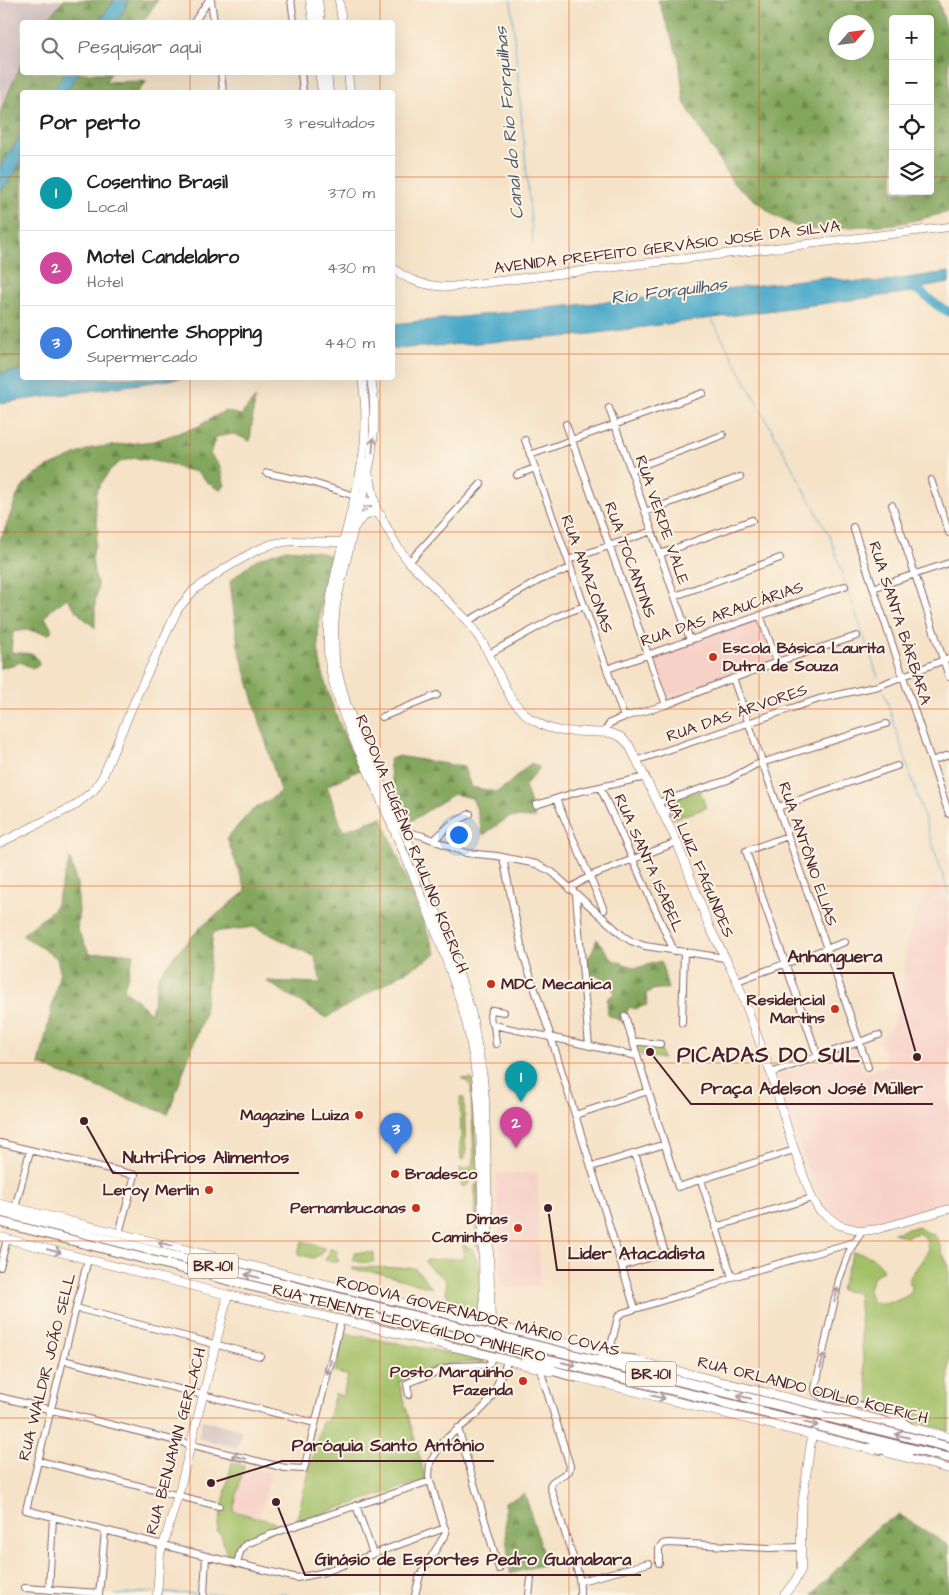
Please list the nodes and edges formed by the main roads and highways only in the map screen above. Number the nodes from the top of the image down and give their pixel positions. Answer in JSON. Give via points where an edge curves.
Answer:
{"nodes":[{"id":1,"x":310,"y":0,"type":"edge"},
{"id":2,"x":318,"y":0,"type":"edge"},
{"id":3,"x":339,"y":0,"type":"edge"},
{"id":4,"x":313,"y":20,"type":"edge"},
{"id":5,"x":321,"y":20,"type":"edge"},
{"id":6,"x":342,"y":20,"type":"edge"},
{"id":7,"x":319,"y":75,"type":"edge"},
{"id":8,"x":327,"y":75,"type":"edge"},
{"id":9,"x":348,"y":75,"type":"edge"},
{"id":10,"x":322,"y":90,"type":"edge"},
{"id":11,"x":329,"y":90,"type":"edge"},
{"id":12,"x":350,"y":90,"type":"edge"},
{"id":13,"x":949,"y":226,"type":"edge"},
{"id":14,"x":395,"y":269,"type":"edge"},
{"id":15,"x":362,"y":380,"type":"edge"},
{"id":16,"x":371,"y":380,"type":"edge"},
{"id":17,"x":369,"y":469,"type":"junction"},
{"id":18,"x":355,"y":496,"type":"junction"},
{"id":19,"x":360,"y":505,"type":"junction"},
{"id":20,"x":374,"y":507,"type":"junction"},
{"id":21,"x":353,"y":532,"type":"junction"},
{"id":22,"x":347,"y":544,"type":"junction"},
{"id":23,"x":0,"y":843,"type":"edge"},
{"id":24,"x":0,"y":1205,"type":"edge"},
{"id":25,"x":949,"y":1209,"type":"edge"},
{"id":26,"x":0,"y":1212,"type":"edge"},
{"id":27,"x":0,"y":1222,"type":"edge"},
{"id":28,"x":42,"y":1222,"type":"junction"},
{"id":29,"x":0,"y":1227,"type":"edge"},
{"id":30,"x":20,"y":1227,"type":"junction"},
{"id":31,"x":3,"y":1238,"type":"edge"},
{"id":32,"x":348,"y":1289,"type":"junction"},
{"id":33,"x":228,"y":1295,"type":"junction"},
{"id":34,"x":332,"y":1301,"type":"junction"},
{"id":35,"x":341,"y":1320,"type":"junction"},
{"id":36,"x":487,"y":1324,"type":"junction"},
{"id":37,"x":509,"y":1349,"type":"junction"},
{"id":38,"x":568,"y":1353,"type":"junction"},
{"id":39,"x":634,"y":1360,"type":"junction"},
{"id":40,"x":576,"y":1377,"type":"junction"},
{"id":41,"x":812,"y":1434,"type":"junction"},
{"id":42,"x":949,"y":1437,"type":"edge"},
{"id":43,"x":949,"y":1447,"type":"edge"},
{"id":44,"x":870,"y":1448,"type":"junction"},
{"id":45,"x":921,"y":1451,"type":"junction"},
{"id":46,"x":949,"y":1458,"type":"edge"},
{"id":47,"x":949,"y":1468,"type":"edge"},
{"id":48,"x":157,"y":1592,"type":"edge"},
{"id":49,"x":784,"y":1595,"type":"edge"}],
"edges":[{"from":1,"to":4,"type":"main road"},
{"from":2,"to":5,"type":"main road"},
{"from":3,"to":6,"type":"main road"},
{"from":7,"to":10,"type":"main road"},
{"from":8,"to":11,"type":"main road"},
{"from":9,"to":12,"type":"main road"},
{"from":13,"to":14,"type":"main road","name":"AVENIDA PREFEITO GERVÁSIO JOSÉ DA SILVA","via":[[449,287],[421,283]]},
{"from":15,"to":18,"type":"main road","name":"RODOVIA EUGÊNIO RAULINO KOERICH","via":[[365,443]]},
{"from":17,"to":16,"type":"main road","name":"RODOVIA EUGÊNIO RAULINO KOERICH","one_way":true,"via":[[374,430]]},
{"from":17,"to":19,"type":"main road","name":"RODOVIA EUGÊNIO RAULINO KOERICH"},
{"from":17,"to":20,"type":"main road"},
{"from":18,"to":19,"type":"main road"},
{"from":18,"to":22,"type":"main road","name":"RODOVIA EUGÊNIO RAULINO KOERICH"},
{"from":19,"to":20,"type":"main road"},
{"from":19,"to":20,"type":"main road","via":[[362,511]]},
{"from":19,"to":21,"type":"main road","name":"RODOVIA EUGÊNIO RAULINO KOERICH"},
{"from":20,"to":21,"type":"main road","via":[[358,522]]},
{"from":20,"to":25,"type":"main road","name":"RUA LUIZ FAGUNDES","via":[[409,562],[468,621],[512,700],[529,718],[561,731],[611,732],[629,745],[677,842],[709,926],[737,981],[771,1073],[794,1150],[819,1210],[839,1224],[862,1231]]},
{"from":21,"to":22,"type":"main road","name":"RODOVIA EUGÊNIO RAULINO KOERICH"},
{"from":22,"to":23,"type":"main road","via":[[291,541],[272,544],[254,551],[194,590],[178,609],[94,790],[62,813]]},
{"from":22,"to":36,"type":"main road","name":"RODOVIA EUGÊNIO RAULINO KOERICH","via":[[334,614],[336,669],[354,723],[421,868],[472,1015],[481,1062],[487,1125]]},
{"from":22,"to":36,"type":"main road","name":"RODOVIA EUGÊNIO RAULINO KOERICH","via":[[333,587],[328,653],[347,722],[412,871],[453,980],[473,1053],[478,1088]]},
{"from":24,"to":28,"type":"highway"},
{"from":32,"to":24,"type":"main road","name":"RUA ORLANDO ODÍLIO KOERICH","one_way":true},
{"from":26,"to":28,"type":"highway","name":"RODOVIA GOVERNADOR MÁRIO COVAS","number":"BR-101"},
{"from":27,"to":30,"type":"highway","name":"RODOVIA GOVERNADOR MÁRIO COVAS","number":"BR-101"},
{"from":34,"to":28,"type":"highway","name":"RODOVIA GOVERNADOR MÁRIO COVAS","number":"BR-101","one_way":true},
{"from":29,"to":30,"type":"highway"},
{"from":30,"to":34,"type":"highway","name":"RODOVIA GOVERNADOR MÁRIO COVAS","number":"BR-101"},
{"from":31,"to":33,"type":"main road","name":"RUA TENENTE LEOVEGILDO PINHEIRO","one_way":true},
{"from":32,"to":35,"type":"main road"},
{"from":32,"to":36,"type":"main road","name":"RUA ORLANDO ODÍLIO KOERICH"},
{"from":33,"to":35,"type":"main road","name":"RUA TENENTE LEOVEGILDO PINHEIRO"},
{"from":33,"to":48,"type":"main road","name":"RUA BENJAMIN GERLACH","via":[[178,1496],[162,1544]]},
{"from":34,"to":37,"type":"highway","name":"RODOVIA GOVERNADOR MÁRIO COVAS","number":"BR-101","bridge":true,"via":[[351,1311]]},
{"from":34,"to":38,"type":"highway","name":"RODOVIA GOVERNADOR MÁRIO COVAS","number":"BR-101","bridge":true,"via":[[353,1301]]},
{"from":35,"to":40,"type":"main road","name":"RUA TENENTE LEOVEGILDO PINHEIRO"},
{"from":36,"to":39,"type":"main road","name":"RUA ORLANDO ODÍLIO KOERICH"},
{"from":37,"to":40,"type":"highway"},
{"from":37,"to":45,"type":"highway","name":"RODOVIA GOVERNADOR MÁRIO COVAS","number":"BR-101","one_way":true},
{"from":38,"to":39,"type":"highway"},
{"from":43,"to":38,"type":"highway","name":"RODOVIA GOVERNADOR MÁRIO COVAS","number":"BR-101","one_way":true},
{"from":39,"to":42,"type":"main road","name":"RUA ORLANDO ODÍLIO KOERICH"},
{"from":40,"to":41,"type":"main road","name":"RUA TENENTE LEOVEGILDO PINHEIRO","one_way":true},
{"from":41,"to":44,"type":"main road","name":"RUA TENENTE LEOVEGILDO PINHEIRO"},
{"from":41,"to":49,"type":"main road","via":[[801,1513],[800,1574]]},
{"from":44,"to":45,"type":"highway"},
{"from":44,"to":47,"type":"main road","name":"RUA TENENTE LEOVEGILDO PINHEIRO"},
{"from":45,"to":46,"type":"highway","name":"RODOVIA GOVERNADOR MÁRIO COVAS","number":"BR-101"}]}
